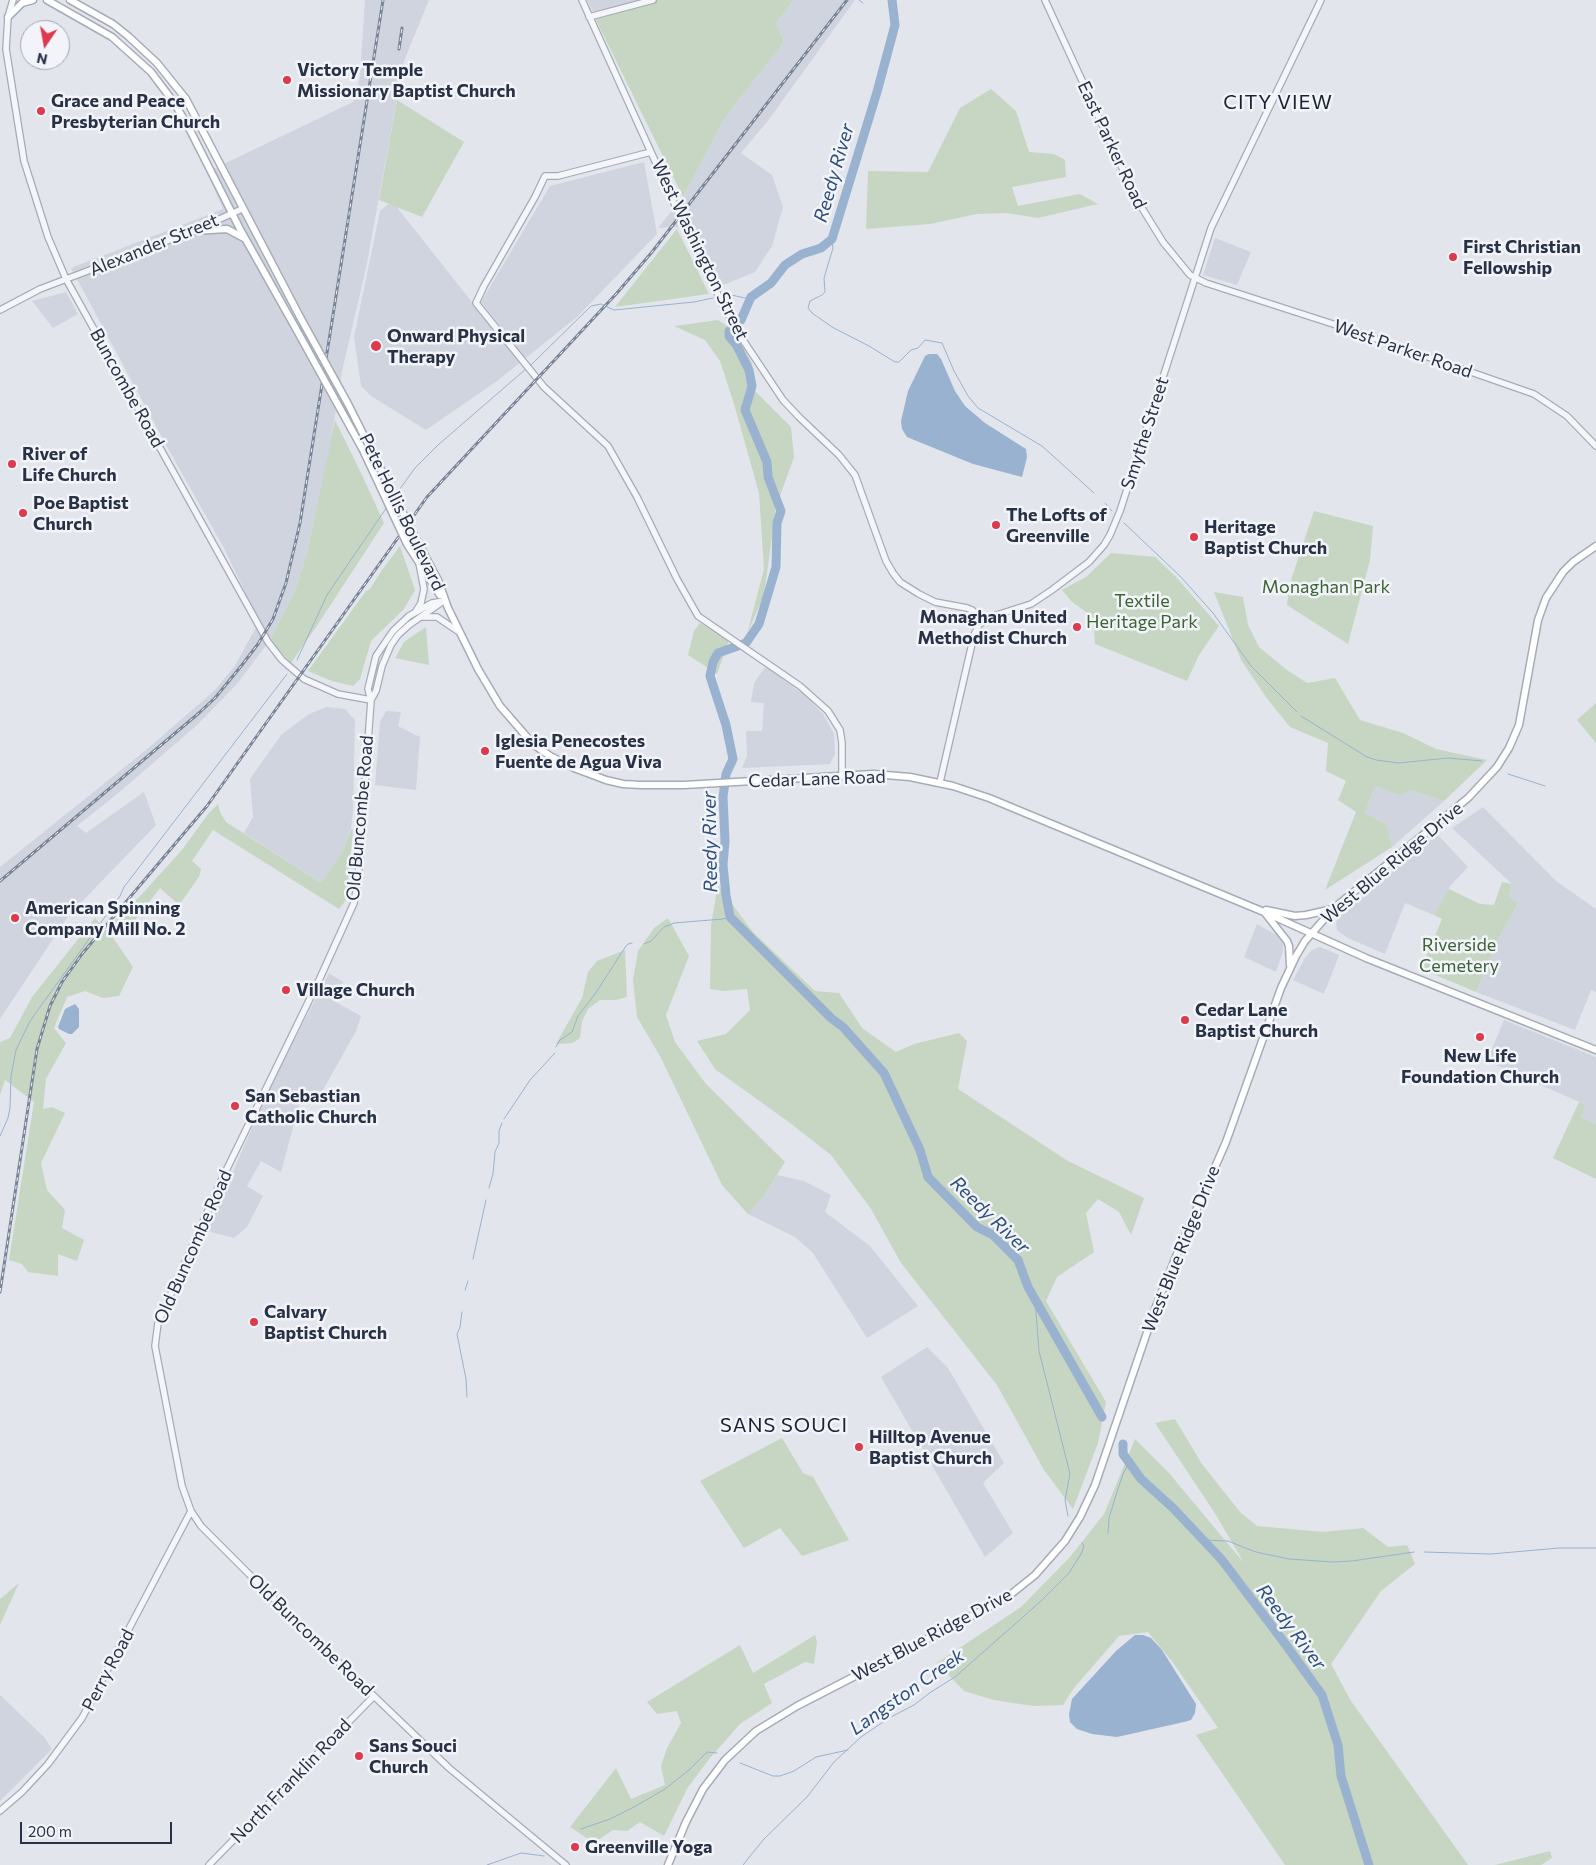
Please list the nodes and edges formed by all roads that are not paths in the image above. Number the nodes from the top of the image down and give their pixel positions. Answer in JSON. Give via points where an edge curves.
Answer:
{"nodes":[{"id":1,"x":13,"y":0,"type":"edge"},
{"id":2,"x":35,"y":0,"type":"edge"},
{"id":3,"x":47,"y":0,"type":"edge"},
{"id":4,"x":70,"y":0,"type":"edge"},
{"id":5,"x":582,"y":0,"type":"edge"},
{"id":6,"x":654,"y":0,"type":"edge"},
{"id":7,"x":1045,"y":0,"type":"edge"},
{"id":8,"x":1321,"y":0,"type":"edge"},
{"id":9,"x":8,"y":17,"type":"junction"},
{"id":10,"x":589,"y":17,"type":"junction"},
{"id":11,"x":651,"y":152,"type":"junction"},
{"id":12,"x":242,"y":209,"type":"junction"},
{"id":13,"x":233,"y":213,"type":"junction"},
{"id":14,"x":193,"y":231,"type":"junction"},
{"id":15,"x":248,"y":243,"type":"junction"},
{"id":16,"x":66,"y":279,"type":"junction"},
{"id":17,"x":1195,"y":279,"type":"junction"},
{"id":18,"x":0,"y":310,"type":"edge"},
{"id":19,"x":1596,"y":446,"type":"edge"},
{"id":20,"x":1596,"y":546,"type":"edge"},
{"id":21,"x":418,"y":561,"type":"junction"},
{"id":22,"x":444,"y":601,"type":"junction"},
{"id":23,"x":416,"y":612,"type":"junction"},
{"id":24,"x":421,"y":617,"type":"junction"},
{"id":25,"x":984,"y":620,"type":"junction"},
{"id":26,"x":459,"y":632,"type":"junction"},
{"id":27,"x":371,"y":700,"type":"junction"},
{"id":28,"x":842,"y":776,"type":"junction"},
{"id":29,"x":940,"y":782,"type":"junction"},
{"id":30,"x":1254,"y":908,"type":"junction"},
{"id":31,"x":1333,"y":909,"type":"junction"},
{"id":32,"x":1264,"y":912,"type":"junction"},
{"id":33,"x":1312,"y":934,"type":"junction"},
{"id":34,"x":1290,"y":966,"type":"junction"},
{"id":35,"x":1596,"y":1050,"type":"edge"},
{"id":36,"x":191,"y":1511,"type":"junction"},
{"id":37,"x":374,"y":1696,"type":"junction"},
{"id":38,"x":0,"y":1811,"type":"edge"},
{"id":39,"x":209,"y":1865,"type":"edge"},
{"id":40,"x":566,"y":1865,"type":"edge"},
{"id":41,"x":668,"y":1865,"type":"edge"}],
"edges":[{"from":1,"to":9,"type":"street","name":"Buncombe Road"},
{"from":2,"to":3,"type":"main road"},
{"from":2,"to":9,"type":"main road","via":[[22,3]]},
{"from":3,"to":13,"type":"main road","name":"Pete Hollis Boulevard","via":[[106,32],[151,72],[190,130]]},
{"from":4,"to":12,"type":"main road","name":"Pete Hollis Boulevard","via":[[113,24],[158,63],[186,100]]},
{"from":5,"to":10,"type":"street","name":"West Washington Street"},
{"from":6,"to":10,"type":"street"},
{"from":7,"to":17,"type":"street","name":"East Parker Road","via":[[1145,215],[1168,249]]},
{"from":8,"to":17,"type":"street","name":"Smythe Street","via":[[1210,228]]},
{"from":9,"to":16,"type":"street","name":"Buncombe Road","via":[[6,49],[24,161],[48,237]]},
{"from":10,"to":11,"type":"street","name":"West Washington Street"},
{"from":11,"to":25,"type":"street","name":"West Washington Street","bridge":true,"via":[[689,236],[745,344],[783,400],[855,475],[893,573],[918,594],[935,602],[972,610]]},
{"from":11,"to":28,"type":"street","via":[[558,176],[545,176],[476,303],[544,387],[608,446],[698,616],[800,686],[828,711],[840,730]]},
{"from":12,"to":13,"type":"street","name":"Alexander Street"},
{"from":12,"to":22,"type":"main road","name":"Pete Hollis Boulevard","bridge":true,"via":[[348,404],[438,580]]},
{"from":13,"to":14,"type":"street","name":"Alexander Street"},
{"from":13,"to":15,"type":"main road","name":"Pete Hollis Boulevard"},
{"from":14,"to":15,"type":"main road","via":[[231,230]]},
{"from":14,"to":16,"type":"street","name":"Alexander Street"},
{"from":15,"to":21,"type":"main road","name":"Pete Hollis Boulevard","bridge":true,"via":[[363,450]]},
{"from":16,"to":18,"type":"street","name":"Alexander Street"},
{"from":16,"to":27,"type":"street","name":"Buncombe Road","via":[[268,642],[282,660],[304,679],[338,694]]},
{"from":17,"to":19,"type":"street","name":"West Parker Road","via":[[1534,394],[1567,416]]},
{"from":17,"to":25,"type":"street","name":"Smythe Street","via":[[1120,511],[1104,545],[1079,571],[1037,601]]},
{"from":20,"to":31,"type":"main road","name":"West Blue Ridge Drive","via":[[1563,572],[1546,598],[1538,620],[1519,725],[1496,767],[1468,798]]},
{"from":21,"to":22,"type":"main road","name":"Pete Hollis Boulevard"},
{"from":21,"to":23,"type":"street","via":[[424,589]]},
{"from":22,"to":23,"type":"street","name":"Old Buncombe Road","via":[[432,603]]},
{"from":22,"to":24,"type":"street","name":"Old Buncombe Road"},
{"from":22,"to":26,"type":"main road","name":"Cedar Lane Road"},
{"from":23,"to":27,"type":"street","name":"Old Buncombe Road","via":[[393,631],[376,656],[368,689]]},
{"from":24,"to":26,"type":"street","via":[[437,617]]},
{"from":24,"to":27,"type":"street","name":"Old Buncombe Road","via":[[398,635],[391,645]]},
{"from":25,"to":29,"type":"street","via":[[974,635]]},
{"from":26,"to":28,"type":"main road","name":"Cedar Lane Road","via":[[500,706],[533,744],[550,756],[589,774],[623,784],[707,784]]},
{"from":27,"to":36,"type":"street","name":"Old Buncombe Road","via":[[358,880],[351,912],[222,1179],[156,1331],[156,1358],[182,1486]]},
{"from":28,"to":29,"type":"main road","name":"Cedar Lane Road","via":[[889,775]]},
{"from":29,"to":30,"type":"main road","name":"Cedar Lane Road","via":[[989,798]]},
{"from":30,"to":31,"type":"main road","name":"Cedar Lane Road","via":[[1295,916]]},
{"from":30,"to":32,"type":"main road","name":"Cedar Lane Road"},
{"from":31,"to":33,"type":"main road","name":"West Blue Ridge Drive"},
{"from":32,"to":33,"type":"main road","name":"Cedar Lane Road"},
{"from":32,"to":34,"type":"main road","name":"Cedar Lane Road","via":[[1287,940]]},
{"from":33,"to":34,"type":"main road","name":"West Blue Ridge Drive"},
{"from":33,"to":35,"type":"main road","name":"Cedar Lane Road"},
{"from":34,"to":41,"type":"main road","name":"West Blue Ridge Drive","via":[[1226,1142],[1155,1308],[1095,1485],[1069,1536],[1045,1565],[1010,1595],[797,1706],[756,1731],[725,1760],[703,1789]]},
{"from":36,"to":37,"type":"street","name":"Old Buncombe Road","via":[[208,1536]]},
{"from":36,"to":38,"type":"street","name":"Perry Road","via":[[82,1718],[48,1764]]},
{"from":37,"to":39,"type":"street","name":"North Franklin Road"},
{"from":37,"to":40,"type":"street","name":"Old Buncombe Road","via":[[463,1781]]}]}
